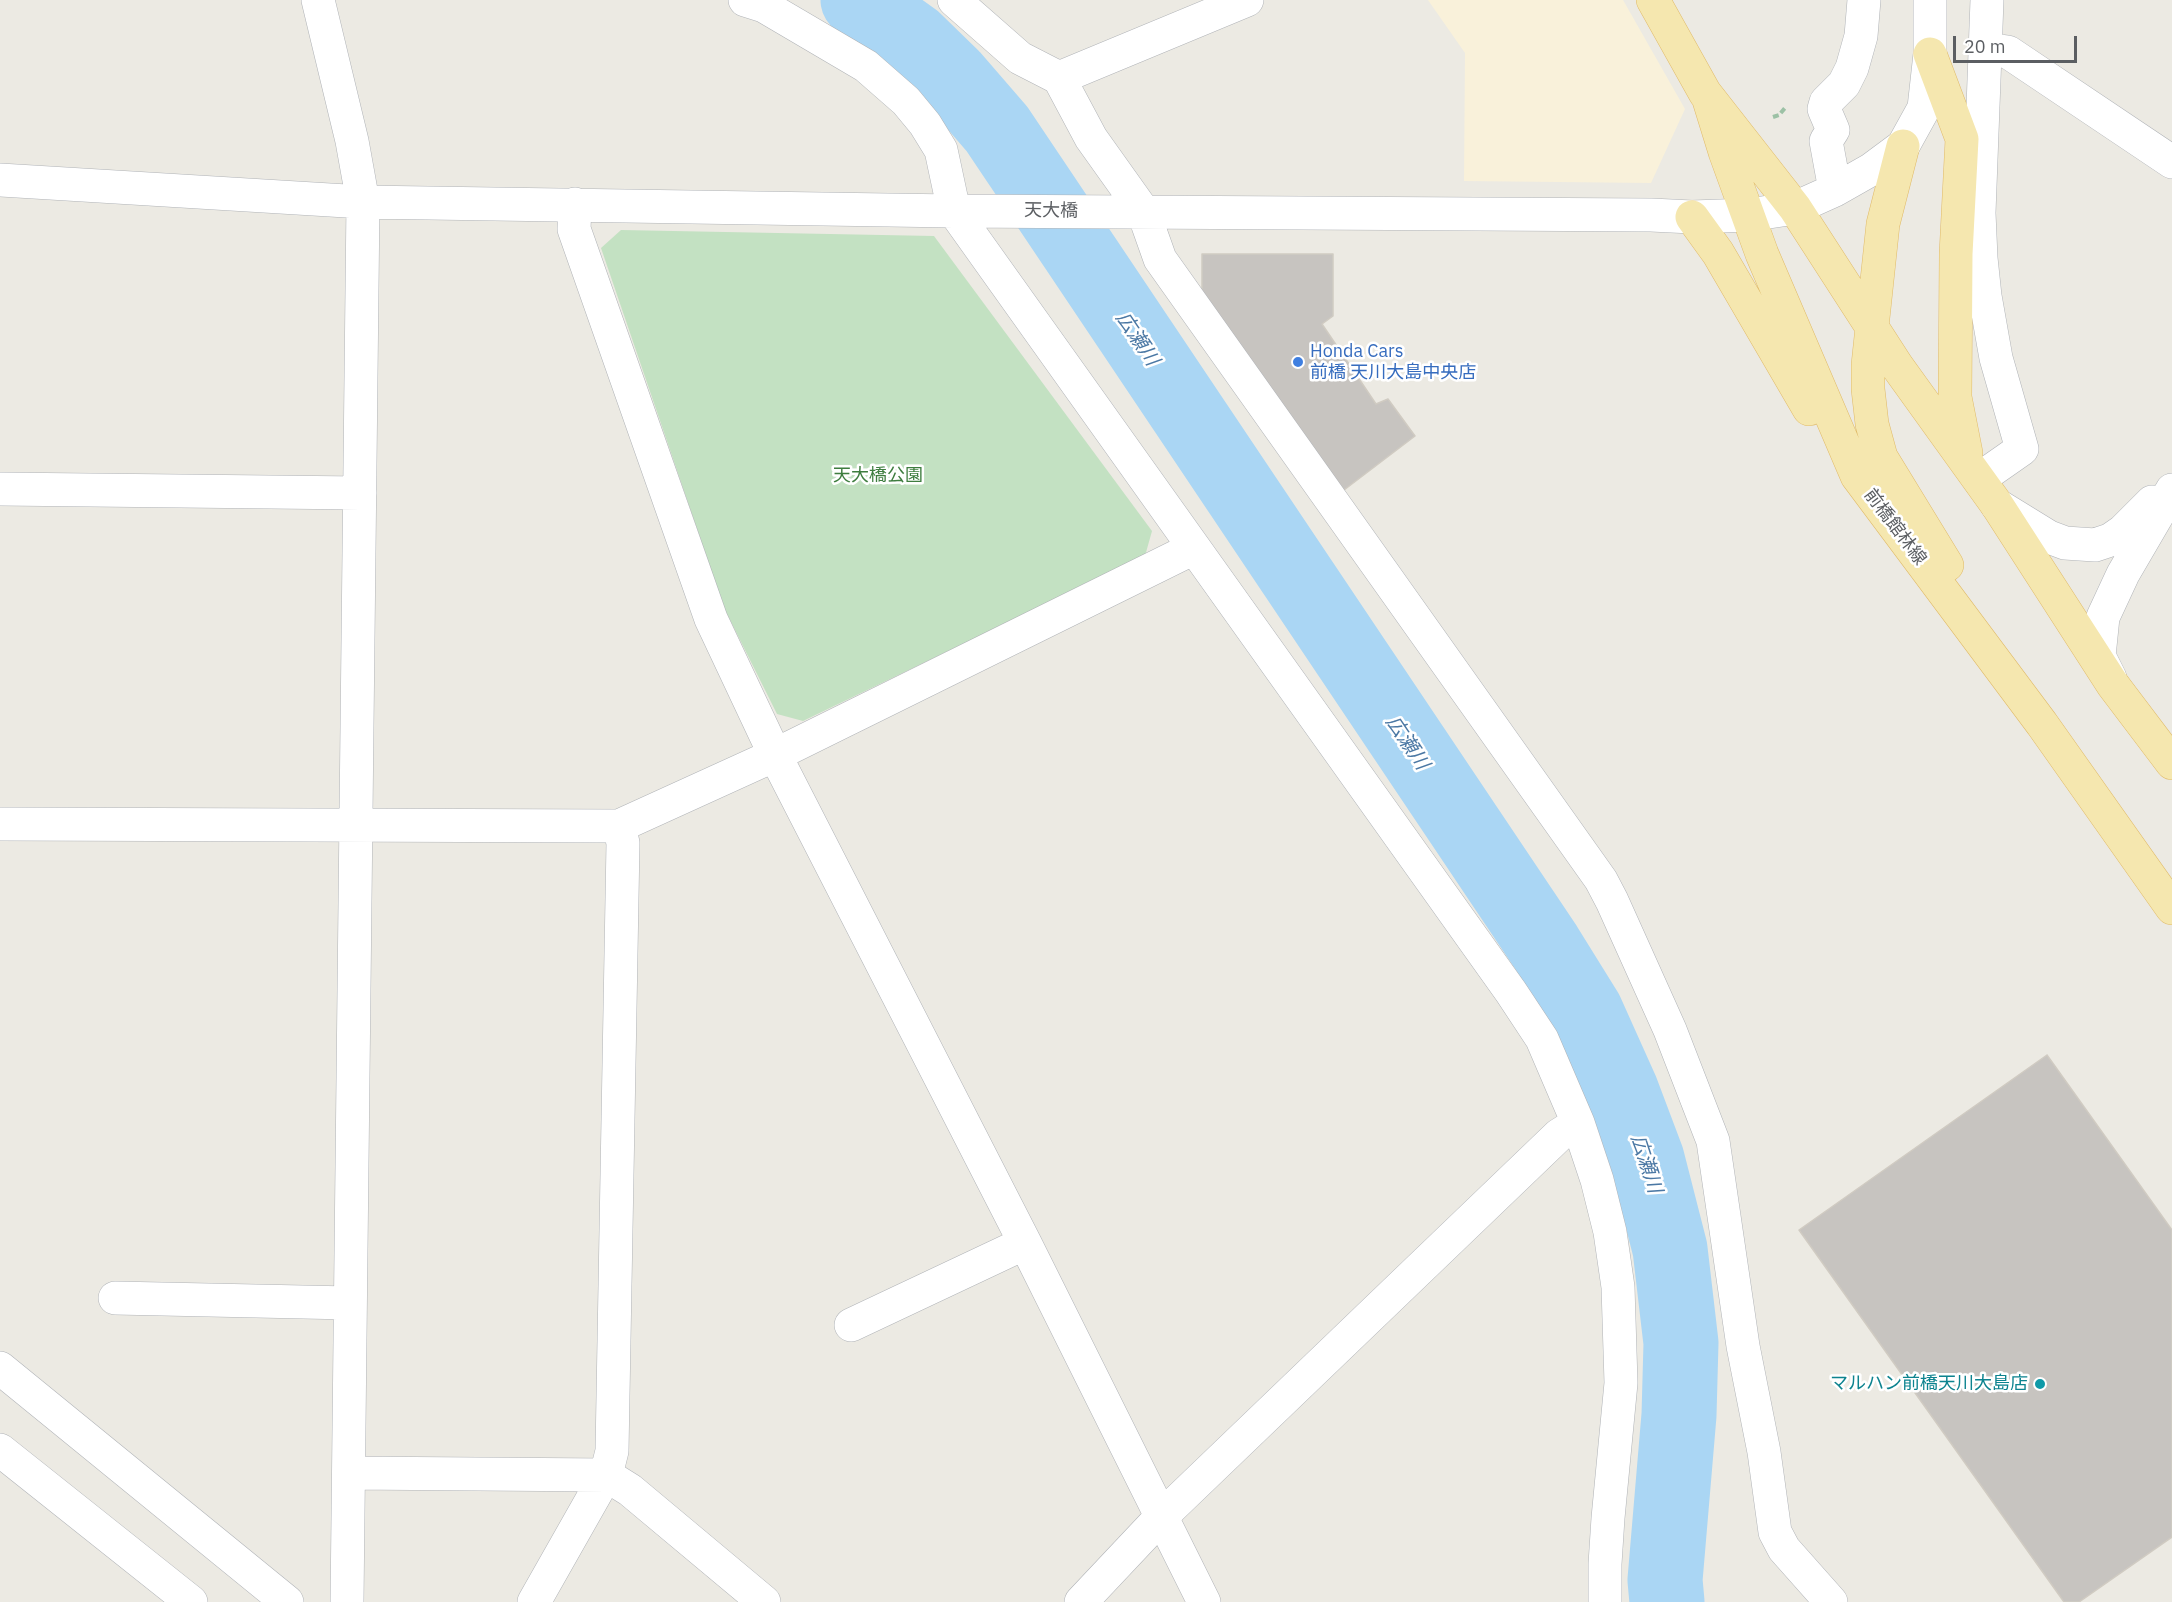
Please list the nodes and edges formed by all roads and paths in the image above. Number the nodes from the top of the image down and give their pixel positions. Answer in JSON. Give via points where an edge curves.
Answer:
{"nodes":[{"id":1,"x":318,"y":0,"type":"edge"},
{"id":2,"x":745,"y":0,"type":"edge"},
{"id":3,"x":954,"y":0,"type":"edge"},
{"id":4,"x":1247,"y":0,"type":"edge"},
{"id":5,"x":1653,"y":0,"type":"edge"},
{"id":6,"x":1864,"y":0,"type":"edge"},
{"id":7,"x":1930,"y":0,"type":"edge"},
{"id":8,"x":1987,"y":0,"type":"edge"},
{"id":9,"x":1985,"y":49,"type":"junction"},
{"id":10,"x":1930,"y":54,"type":"junction"},
{"id":11,"x":1059,"y":78,"type":"junction"},
{"id":12,"x":1708,"y":97,"type":"junction"},
{"id":13,"x":1792,"y":100,"type":"dead end"},
{"id":14,"x":1769,"y":117,"type":"dead end"},
{"id":15,"x":1903,"y":146,"type":"junction"},
{"id":16,"x":2172,"y":162,"type":"edge"},
{"id":17,"x":0,"y":180,"type":"edge"},
{"id":18,"x":1835,"y":190,"type":"junction"},
{"id":19,"x":363,"y":202,"type":"junction"},
{"id":20,"x":575,"y":204,"type":"junction"},
{"id":21,"x":1796,"y":208,"type":"junction"},
{"id":22,"x":954,"y":211,"type":"junction"},
{"id":23,"x":1143,"y":211,"type":"junction"},
{"id":24,"x":1749,"y":215,"type":"junction"},
{"id":25,"x":1692,"y":218,"type":"junction"},
{"id":26,"x":1872,"y":326,"type":"junction"},
{"id":27,"x":1857,"y":476,"type":"junction"},
{"id":28,"x":2172,"y":482,"type":"edge"},
{"id":29,"x":1982,"y":483,"type":"junction"},
{"id":30,"x":0,"y":489,"type":"edge"},
{"id":31,"x":2172,"y":490,"type":"edge"},
{"id":32,"x":360,"y":493,"type":"junction"},
{"id":33,"x":1194,"y":548,"type":"junction"},
{"id":34,"x":2113,"y":685,"type":"junction"},
{"id":35,"x":2042,"y":724,"type":"junction"},
{"id":36,"x":775,"y":755,"type":"junction"},
{"id":37,"x":2172,"y":763,"type":"edge"},
{"id":38,"x":0,"y":824,"type":"edge"},
{"id":39,"x":354,"y":824,"type":"junction"},
{"id":40,"x":619,"y":826,"type":"junction"},
{"id":41,"x":2172,"y":908,"type":"edge"},
{"id":42,"x":1578,"y":1123,"type":"junction"},
{"id":43,"x":1025,"y":1243,"type":"junction"},
{"id":44,"x":115,"y":1298,"type":"dead end"},
{"id":45,"x":350,"y":1302,"type":"junction"},
{"id":46,"x":851,"y":1325,"type":"dead end"},
{"id":47,"x":0,"y":1368,"type":"edge"},
{"id":48,"x":0,"y":1450,"type":"edge"},
{"id":49,"x":349,"y":1473,"type":"junction"},
{"id":50,"x":606,"y":1475,"type":"junction"},
{"id":51,"x":1162,"y":1516,"type":"junction"},
{"id":52,"x":191,"y":1602,"type":"edge"},
{"id":53,"x":288,"y":1602,"type":"edge"},
{"id":54,"x":347,"y":1602,"type":"edge"},
{"id":55,"x":534,"y":1602,"type":"edge"},
{"id":56,"x":764,"y":1602,"type":"edge"},
{"id":57,"x":1082,"y":1602,"type":"edge"},
{"id":58,"x":1204,"y":1602,"type":"edge"},
{"id":59,"x":1605,"y":1602,"type":"edge"},
{"id":60,"x":1831,"y":1602,"type":"edge"}],
"edges":[{"from":1,"to":19,"type":"street"},
{"from":2,"to":22,"type":"street","via":[[764,6],[866,66],[906,101],[941,150]]},
{"from":3,"to":11,"type":"street","via":[[1020,58]]},
{"from":4,"to":11,"type":"street"},
{"from":5,"to":12,"type":"main road","name":"前橋館林線"},
{"from":6,"to":18,"type":"street","via":[[1861,36],[1852,68],[1824,109],[1833,130],[1826,141]]},
{"from":7,"to":10,"type":"street"},
{"from":8,"to":9,"type":"street"},
{"from":9,"to":16,"type":"street","via":[[2008,52]]},
{"from":9,"to":29,"type":"street","via":[[1979,213],[1982,267],[1996,358],[2022,449]]},
{"from":10,"to":15,"type":"street","via":[[1924,108]]},
{"from":10,"to":29,"type":"main road","via":[[1962,139],[1955,397]]},
{"from":11,"to":23,"type":"street","via":[[1092,138]]},
{"from":12,"to":21,"type":"main road","name":"前橋館林線"},
{"from":12,"to":24,"type":"main road","name":"前橋館林線"},
{"from":13,"to":14,"type":"path","via":[[1779,116]]},
{"from":15,"to":18,"type":"street","name":"天大橋"},
{"from":15,"to":26,"type":"main road","via":[[1883,224]]},
{"from":17,"to":19,"type":"street","name":"天大橋"},
{"from":18,"to":21,"type":"street","name":"天大橋"},
{"from":19,"to":20,"type":"street","name":"天大橋"},
{"from":19,"to":32,"type":"street"},
{"from":20,"to":22,"type":"street","name":"天大橋"},
{"from":20,"to":36,"type":"street","via":[[574,229],[711,619]]},
{"from":21,"to":24,"type":"street","name":"天大橋"},
{"from":21,"to":26,"type":"main road","name":"前橋館林線"},
{"from":22,"to":23,"type":"street","name":"天大橋"},
{"from":22,"to":33,"type":"street"},
{"from":23,"to":25,"type":"street","name":"天大橋"},
{"from":23,"to":60,"type":"street","via":[[1160,259],[1601,880],[1612,901],[1670,1030],[1713,1141],[1775,1532],[1784,1549]]},
{"from":24,"to":25,"type":"street","name":"天大橋"},
{"from":24,"to":27,"type":"main road","name":"前橋館林線"},
{"from":25,"to":27,"type":"main road","via":[[1718,253],[1831,447]]},
{"from":26,"to":29,"type":"main road","name":"前橋館林線"},
{"from":26,"to":35,"type":"main road","via":[[1868,389],[1881,457]]},
{"from":27,"to":35,"type":"main road","name":"前橋館林線"},
{"from":28,"to":29,"type":"street","via":[[2123,531],[2095,545],[2049,537]]},
{"from":29,"to":34,"type":"main road","name":"前橋館林線"},
{"from":30,"to":32,"type":"street"},
{"from":31,"to":34,"type":"street","via":[[2103,617],[2099,656]]},
{"from":32,"to":39,"type":"street"},
{"from":33,"to":36,"type":"street"},
{"from":33,"to":42,"type":"street","via":[[1511,992],[1542,1039]]},
{"from":34,"to":37,"type":"main road","name":"前橋館林線"},
{"from":35,"to":41,"type":"main road","name":"前橋館林線"},
{"from":36,"to":40,"type":"street"},
{"from":36,"to":43,"type":"street"},
{"from":38,"to":39,"type":"street"},
{"from":39,"to":40,"type":"street"},
{"from":39,"to":45,"type":"street"},
{"from":40,"to":50,"type":"street","via":[[623,843],[612,1451]]},
{"from":42,"to":51,"type":"street","via":[[1558,1134]]},
{"from":42,"to":59,"type":"street","via":[[1610,1232],[1621,1336],[1622,1383],[1606,1541]]},
{"from":43,"to":46,"type":"street"},
{"from":43,"to":51,"type":"street"},
{"from":44,"to":45,"type":"street"},
{"from":45,"to":49,"type":"street"},
{"from":47,"to":53,"type":"street"},
{"from":48,"to":52,"type":"street"},
{"from":49,"to":50,"type":"street"},
{"from":49,"to":54,"type":"street"},
{"from":50,"to":55,"type":"street"},
{"from":50,"to":56,"type":"street","via":[[630,1490]]},
{"from":51,"to":57,"type":"street"},
{"from":51,"to":58,"type":"street"}]}
